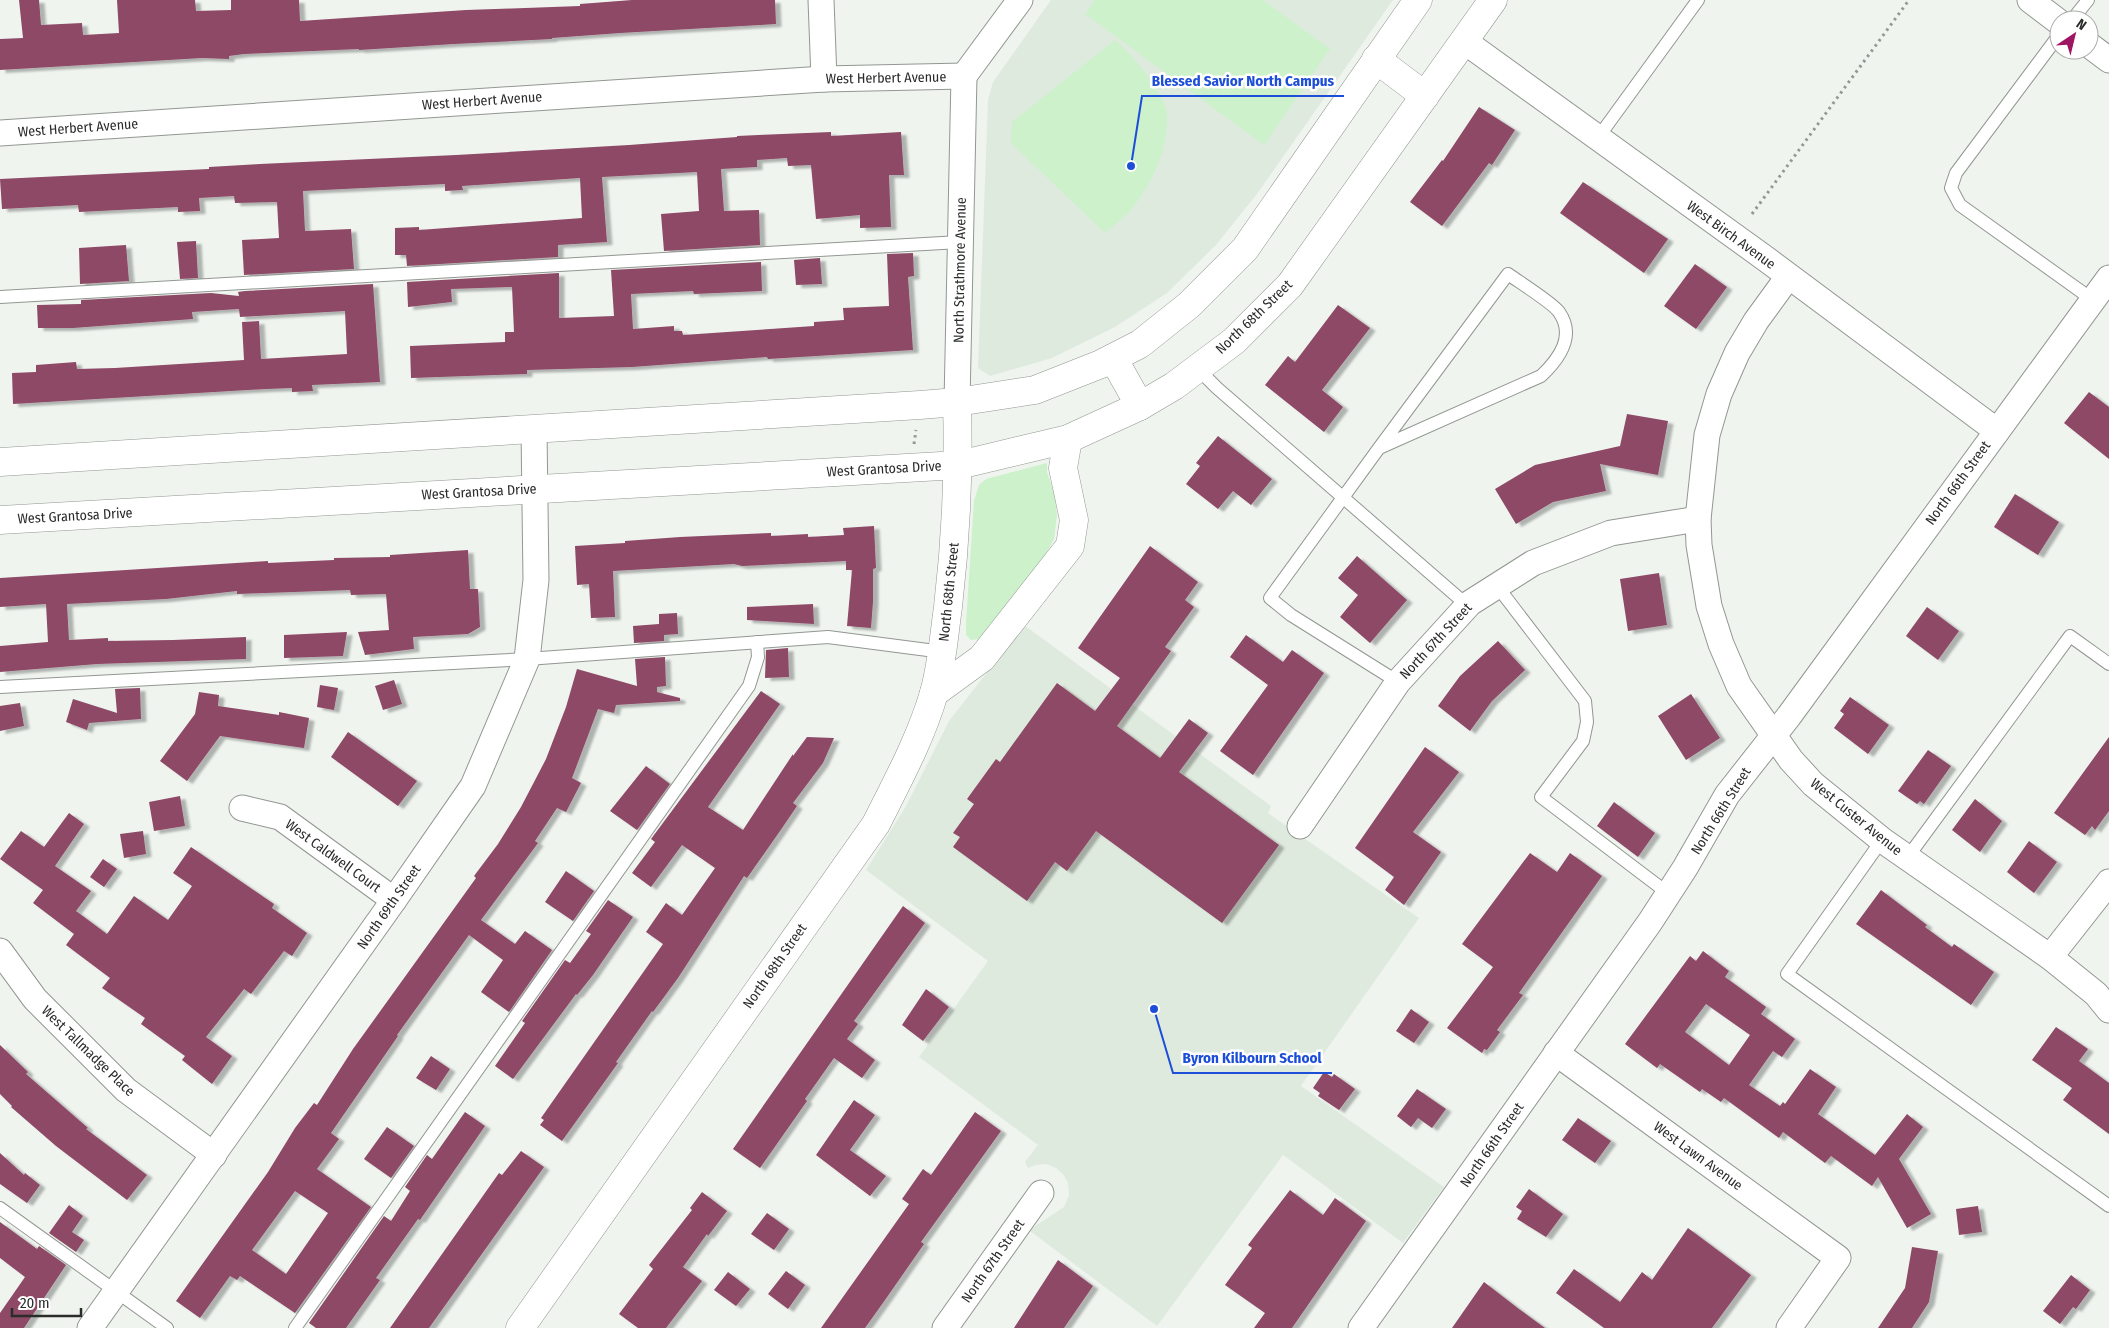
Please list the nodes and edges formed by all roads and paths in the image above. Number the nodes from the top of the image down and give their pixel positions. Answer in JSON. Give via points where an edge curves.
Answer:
{"nodes":[{"id":1,"x":821,"y":0,"type":"edge"},
{"id":2,"x":1020,"y":0,"type":"edge"},
{"id":3,"x":1418,"y":0,"type":"edge"},
{"id":4,"x":1493,"y":0,"type":"edge"},
{"id":5,"x":1698,"y":0,"type":"edge"},
{"id":6,"x":1909,"y":0,"type":"edge"},
{"id":7,"x":2030,"y":0,"type":"edge"},
{"id":8,"x":2088,"y":0,"type":"edge"},
{"id":9,"x":2080,"y":10,"type":"edge"},
{"id":10,"x":2049,"y":14,"type":"edge"},
{"id":11,"x":1464,"y":41,"type":"junction"},
{"id":12,"x":2049,"y":48,"type":"edge"},
{"id":13,"x":1376,"y":59,"type":"junction"},
{"id":14,"x":964,"y":76,"type":"junction"},
{"id":15,"x":824,"y":79,"type":"junction"},
{"id":16,"x":1425,"y":96,"type":"junction"},
{"id":17,"x":0,"y":133,"type":"edge"},
{"id":18,"x":1598,"y":139,"type":"junction"},
{"id":19,"x":1752,"y":214,"type":"dead end"},
{"id":20,"x":960,"y":242,"type":"junction"},
{"id":21,"x":1788,"y":276,"type":"junction"},
{"id":22,"x":2109,"y":278,"type":"edge"},
{"id":23,"x":0,"y":297,"type":"edge"},
{"id":24,"x":2093,"y":300,"type":"junction"},
{"id":25,"x":1114,"y":358,"type":"junction"},
{"id":26,"x":1198,"y":369,"type":"junction"},
{"id":27,"x":958,"y":402,"type":"junction"},
{"id":28,"x":1140,"y":406,"type":"junction"},
{"id":29,"x":534,"y":429,"type":"junction"},
{"id":30,"x":916,"y":430,"type":"dead end"},
{"id":31,"x":1997,"y":431,"type":"junction"},
{"id":32,"x":1068,"y":439,"type":"junction"},
{"id":33,"x":1379,"y":448,"type":"junction"},
{"id":34,"x":913,"y":449,"type":"dead end"},
{"id":35,"x":0,"y":462,"type":"edge"},
{"id":36,"x":959,"y":464,"type":"junction"},
{"id":37,"x":535,"y":489,"type":"junction"},
{"id":38,"x":1343,"y":497,"type":"junction"},
{"id":39,"x":1698,"y":519,"type":"junction"},
{"id":40,"x":0,"y":520,"type":"edge"},
{"id":41,"x":1497,"y":586,"type":"junction"},
{"id":42,"x":1468,"y":606,"type":"junction"},
{"id":43,"x":757,"y":642,"type":"junction"},
{"id":44,"x":942,"y":652,"type":"junction"},
{"id":45,"x":527,"y":659,"type":"junction"},
{"id":46,"x":2109,"y":664,"type":"edge"},
{"id":47,"x":1398,"y":682,"type":"junction"},
{"id":48,"x":0,"y":687,"type":"edge"},
{"id":49,"x":934,"y":693,"type":"junction"},
{"id":50,"x":1773,"y":735,"type":"junction"},
{"id":51,"x":242,"y":808,"type":"dead end"},
{"id":52,"x":1300,"y":826,"type":"dead end"},
{"id":53,"x":1882,"y":840,"type":"junction"},
{"id":54,"x":1907,"y":858,"type":"junction"},
{"id":55,"x":2109,"y":882,"type":"edge"},
{"id":56,"x":1668,"y":894,"type":"junction"},
{"id":57,"x":394,"y":900,"type":"junction"},
{"id":58,"x":0,"y":951,"type":"edge"},
{"id":59,"x":2050,"y":957,"type":"junction"},
{"id":60,"x":2109,"y":1010,"type":"edge"},
{"id":61,"x":1556,"y":1053,"type":"junction"},
{"id":62,"x":214,"y":1155,"type":"junction"},
{"id":63,"x":1041,"y":1193,"type":"dead end"},
{"id":64,"x":2109,"y":1206,"type":"edge"},
{"id":65,"x":0,"y":1208,"type":"edge"},
{"id":66,"x":116,"y":1292,"type":"junction"},
{"id":67,"x":90,"y":1328,"type":"edge"},
{"id":68,"x":166,"y":1328,"type":"edge"},
{"id":69,"x":295,"y":1328,"type":"edge"},
{"id":70,"x":520,"y":1328,"type":"edge"},
{"id":71,"x":945,"y":1328,"type":"edge"},
{"id":72,"x":1362,"y":1328,"type":"edge"},
{"id":73,"x":1789,"y":1328,"type":"edge"}],
"edges":[{"from":1,"to":15,"type":"street"},
{"from":2,"to":14,"type":"street"},
{"from":3,"to":13,"type":"street"},
{"from":4,"to":11,"type":"street","name":"North 68th Street"},
{"from":5,"to":18,"type":"lane"},
{"from":6,"to":19,"type":"path"},
{"from":7,"to":10,"type":"street"},
{"from":8,"to":9,"type":"lane"},
{"from":11,"to":16,"type":"street","name":"North 68th Street"},
{"from":11,"to":18,"type":"street","name":"West Birch Avenue"},
{"from":12,"to":24,"type":"lane","via":[[1956,173],[1951,188],[1960,205]]},
{"from":13,"to":16,"type":"street"},
{"from":13,"to":25,"type":"street","via":[[1245,249],[1189,305],[1140,344]]},
{"from":14,"to":15,"type":"street","name":"West Herbert Avenue"},
{"from":14,"to":20,"type":"street","name":"North Strathmore Avenue"},
{"from":15,"to":17,"type":"street","name":"West Herbert Avenue"},
{"from":16,"to":26,"type":"street","name":"North 68th Street","via":[[1290,285],[1234,341]]},
{"from":18,"to":21,"type":"street","name":"West Birch Avenue"},
{"from":20,"to":23,"type":"lane"},
{"from":20,"to":27,"type":"street","name":"North Strathmore Avenue"},
{"from":21,"to":31,"type":"street","name":"West Birch Avenue"},
{"from":21,"to":39,"type":"street","via":[[1737,353],[1719,394],[1707,435]]},
{"from":22,"to":24,"type":"street","name":"North 66th Street"},
{"from":24,"to":31,"type":"street","name":"North 66th Street"},
{"from":25,"to":27,"type":"street","via":[[1035,390]]},
{"from":25,"to":28,"type":"street"},
{"from":26,"to":28,"type":"street","name":"North 68th Street"},
{"from":26,"to":38,"type":"lane"},
{"from":27,"to":29,"type":"street"},
{"from":27,"to":36,"type":"street","name":"North Strathmore Avenue"},
{"from":28,"to":32,"type":"street","name":"North 68th Street"},
{"from":29,"to":35,"type":"street"},
{"from":29,"to":37,"type":"street","name":"North 69th Street"},
{"from":30,"to":34,"type":"path"},
{"from":31,"to":50,"type":"street","name":"North 66th Street"},
{"from":32,"to":36,"type":"street","name":"North 68th Street"},
{"from":32,"to":49,"type":"street","via":[[1063,468],[1074,520],[1070,546],[982,658]]},
{"from":33,"to":33,"type":"lane","via":[[1508,274],[1558,310],[1566,327],[1564,346],[1555,363],[1541,376]]},
{"from":33,"to":38,"type":"lane"},
{"from":36,"to":37,"type":"street","name":"West Grantosa Drive"},
{"from":36,"to":44,"type":"street","name":"North 68th Street","via":[[953,560]]},
{"from":37,"to":40,"type":"street","name":"West Grantosa Drive"},
{"from":37,"to":45,"type":"street","name":"North 69th Street","via":[[536,580]]},
{"from":38,"to":42,"type":"lane"},
{"from":38,"to":47,"type":"lane","via":[[1270,598]]},
{"from":39,"to":41,"type":"street","name":"North 67th Street","via":[[1611,533],[1533,563]]},
{"from":39,"to":50,"type":"street","name":"West Custer Avenue","via":[[1709,606],[1721,644],[1739,686]]},
{"from":41,"to":42,"type":"street","name":"North 67th Street"},
{"from":41,"to":56,"type":"lane","via":[[1585,701],[1587,722],[1583,741],[1541,797]]},
{"from":42,"to":47,"type":"street","name":"North 67th Street"},
{"from":43,"to":44,"type":"lane","via":[[828,637]]},
{"from":43,"to":45,"type":"lane"},
{"from":43,"to":69,"type":"lane","via":[[758,657],[749,686]]},
{"from":44,"to":49,"type":"street","name":"North 68th Street"},
{"from":45,"to":48,"type":"lane"},
{"from":45,"to":57,"type":"street","name":"North 69th Street","via":[[474,786]]},
{"from":46,"to":54,"type":"lane","via":[[2070,636]]},
{"from":47,"to":52,"type":"street","name":"North 67th Street"},
{"from":49,"to":70,"type":"street","name":"North 68th Street","via":[[914,745],[876,824]]},
{"from":50,"to":53,"type":"street","name":"West Custer Avenue","via":[[1813,784]]},
{"from":50,"to":56,"type":"street","name":"North 66th Street","via":[[1727,795]]},
{"from":51,"to":57,"type":"street","name":"West Caldwell Court","via":[[280,816]]},
{"from":53,"to":54,"type":"street","name":"West Custer Avenue"},
{"from":53,"to":64,"type":"lane","via":[[1787,974]]},
{"from":54,"to":59,"type":"street","name":"West Custer Avenue"},
{"from":55,"to":59,"type":"street"},
{"from":56,"to":61,"type":"street","name":"North 66th Street"},
{"from":57,"to":62,"type":"street","name":"North 69th Street"},
{"from":58,"to":62,"type":"street","name":"West Tallmadge Place","via":[[35,999],[126,1090]]},
{"from":59,"to":60,"type":"street","name":"West Custer Avenue","via":[[2096,994]]},
{"from":61,"to":72,"type":"street","name":"North 66th Street"},
{"from":61,"to":73,"type":"street","name":"West Lawn Avenue","via":[[1838,1258]]},
{"from":62,"to":66,"type":"street","name":"North 69th Street"},
{"from":63,"to":71,"type":"street","name":"North 67th Street"},
{"from":65,"to":66,"type":"lane"},
{"from":66,"to":67,"type":"street","name":"North 69th Street"},
{"from":66,"to":68,"type":"lane"}]}
